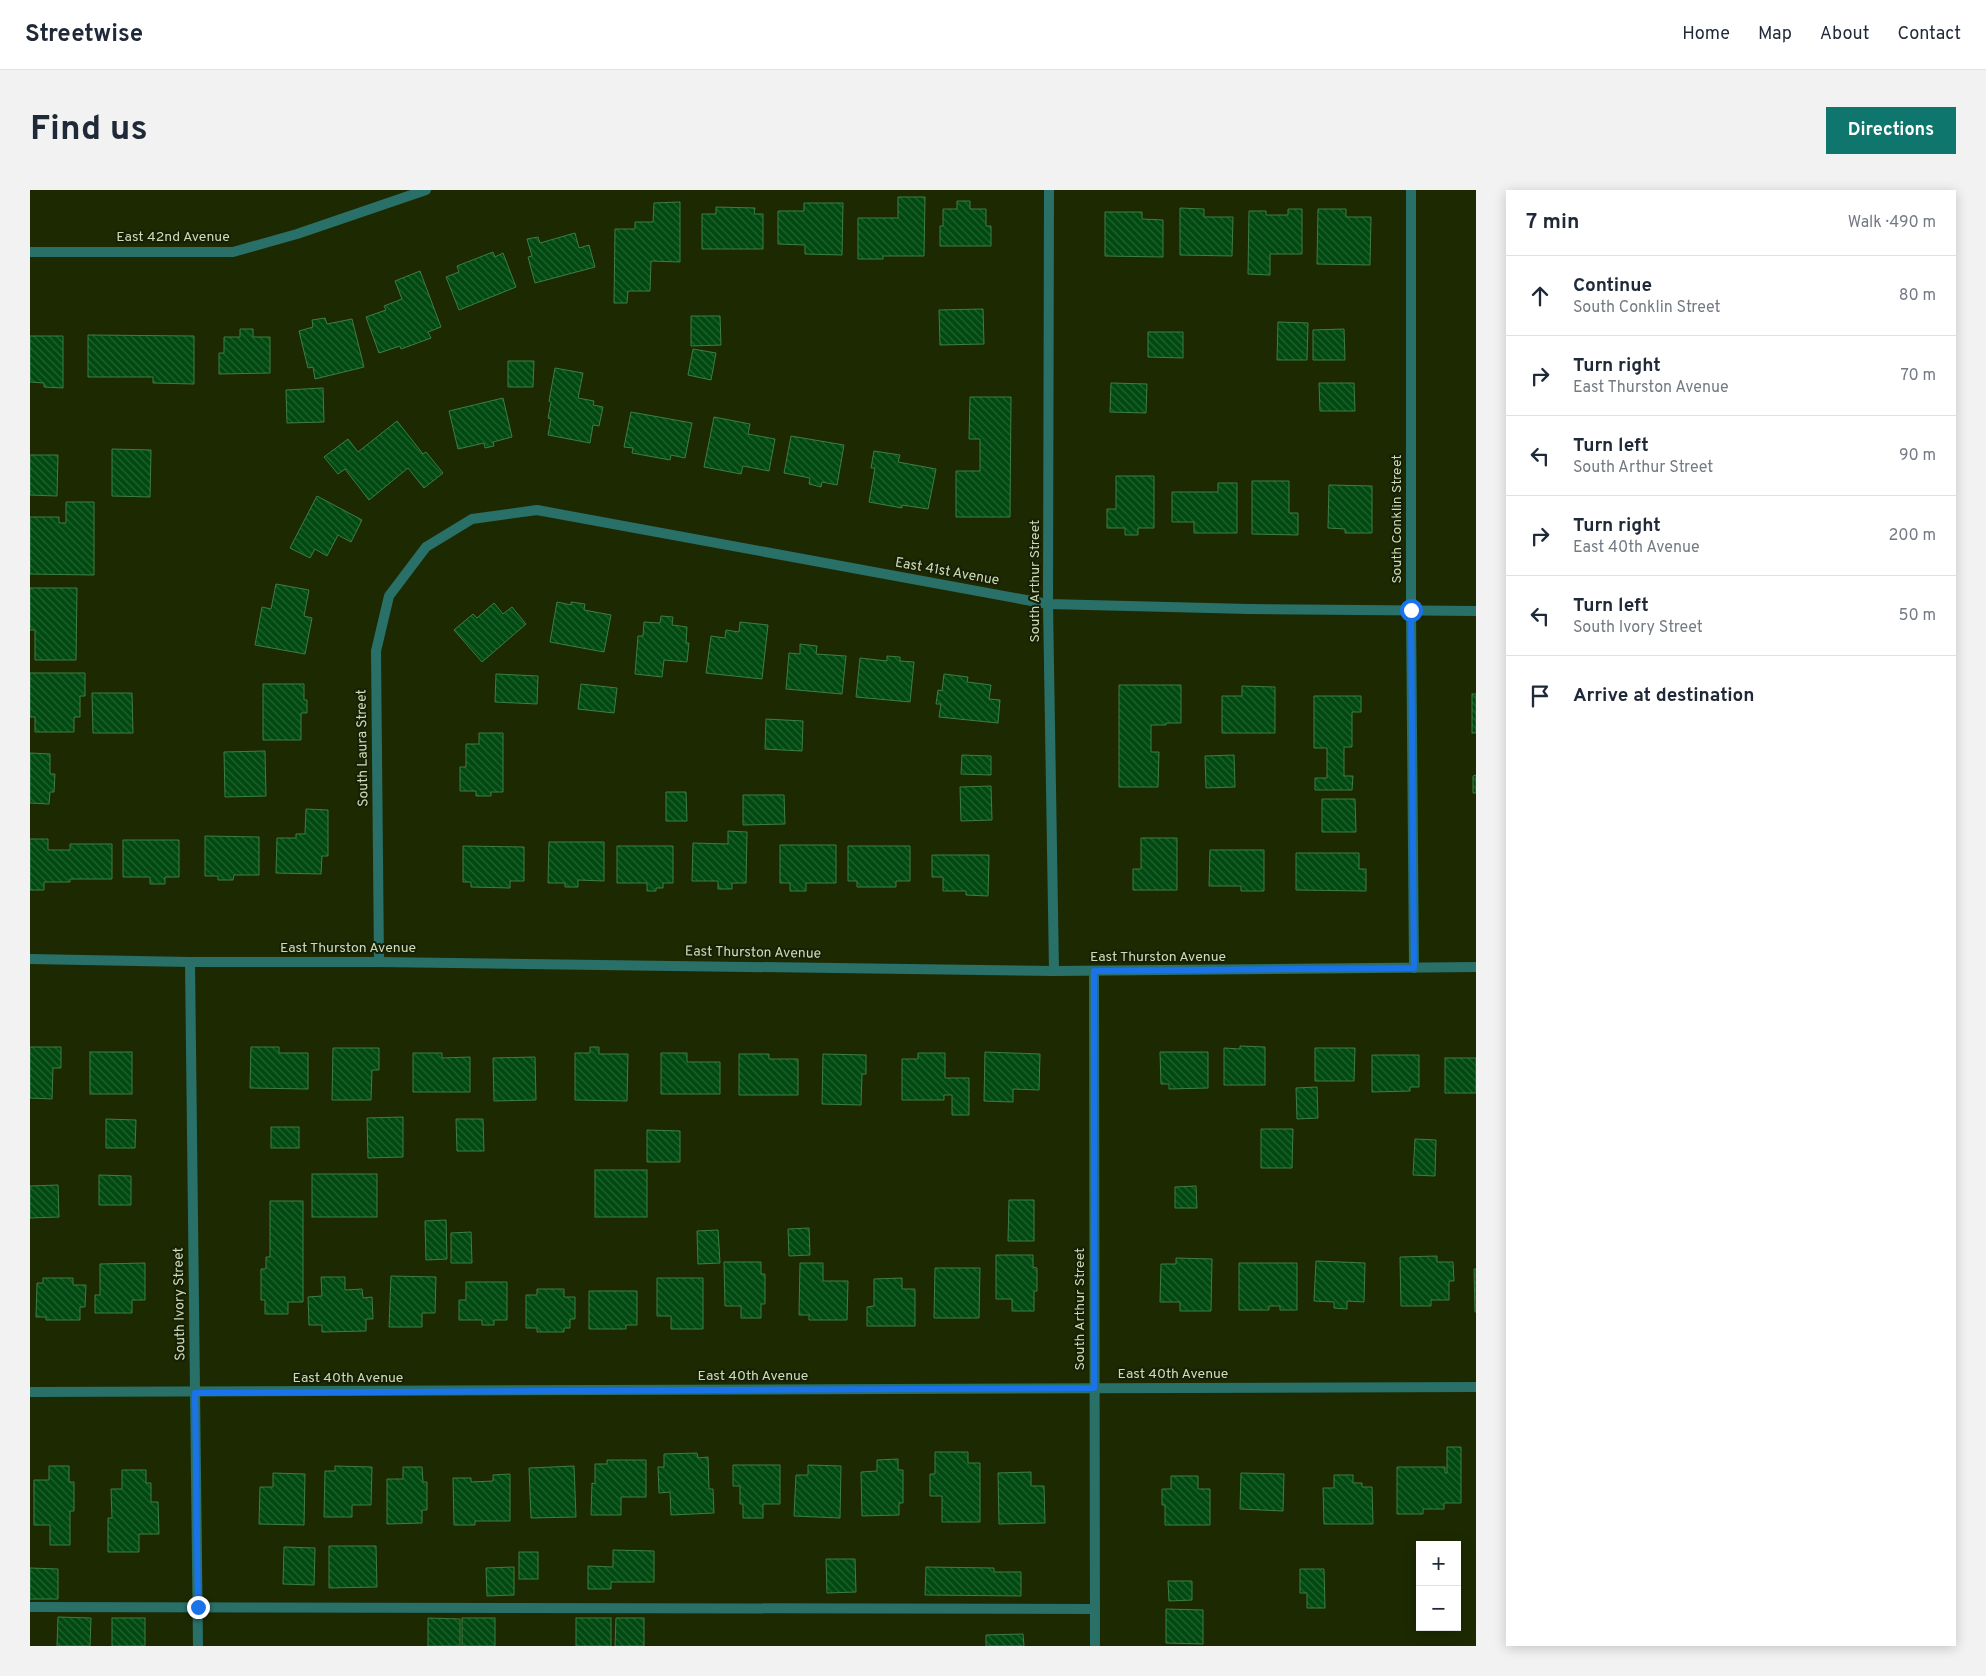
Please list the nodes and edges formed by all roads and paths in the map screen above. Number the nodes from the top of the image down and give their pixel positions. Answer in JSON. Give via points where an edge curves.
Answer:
{"nodes":[{"id":1,"x":426,"y":190,"type":"edge"},
{"id":2,"x":1049,"y":190,"type":"edge"},
{"id":3,"x":1411,"y":190,"type":"edge"},
{"id":4,"x":30,"y":252,"type":"edge"},
{"id":5,"x":426,"y":547,"type":"joint"},
{"id":6,"x":1048,"y":604,"type":"junction"},
{"id":7,"x":1411,"y":610,"type":"junction"},
{"id":8,"x":1476,"y":611,"type":"edge"},
{"id":9,"x":30,"y":959,"type":"edge"},
{"id":10,"x":190,"y":962,"type":"junction"},
{"id":11,"x":380,"y":962,"type":"junction"},
{"id":12,"x":1476,"y":967,"type":"edge"},
{"id":13,"x":1414,"y":968,"type":"junction"},
{"id":14,"x":1054,"y":971,"type":"junction"},
{"id":15,"x":1094,"y":971,"type":"junction"},
{"id":16,"x":1476,"y":1387,"type":"edge"},
{"id":17,"x":1094,"y":1388,"type":"junction"},
{"id":18,"x":30,"y":1392,"type":"edge"},
{"id":19,"x":195,"y":1393,"type":"junction"},
{"id":20,"x":30,"y":1607,"type":"edge"},
{"id":21,"x":198,"y":1607,"type":"junction"},
{"id":22,"x":1095,"y":1609,"type":"junction"},
{"id":23,"x":198,"y":1646,"type":"edge"},
{"id":24,"x":1095,"y":1646,"type":"edge"}],
"edges":[{"from":1,"to":4,"type":"street","name":"East 42nd Avenue","via":[[233,252]]},
{"from":2,"to":6,"type":"street","name":"South Arthur Street"},
{"from":3,"to":7,"type":"street","name":"South Conklin Street"},
{"from":5,"to":6,"type":"street","name":"East 41st Avenue","via":[[472,518],[537,510]]},
{"from":5,"to":11,"type":"street","name":"South Laura Street","via":[[389,596],[376,650]]},
{"from":6,"to":7,"type":"street","name":"East 41st Avenue"},
{"from":6,"to":14,"type":"street","name":"South Arthur Street"},
{"from":7,"to":8,"type":"street","name":"East 41st Avenue"},
{"from":7,"to":13,"type":"street","name":"South Conklin Street"},
{"from":9,"to":10,"type":"street","name":"East Thurston Avenue"},
{"from":10,"to":11,"type":"street","name":"East Thurston Avenue"},
{"from":10,"to":19,"type":"street","name":"South Ivory Street"},
{"from":11,"to":14,"type":"street","name":"East Thurston Avenue"},
{"from":12,"to":13,"type":"street","name":"East Thurston Avenue"},
{"from":13,"to":15,"type":"street","name":"East Thurston Avenue"},
{"from":14,"to":15,"type":"street","name":"East Thurston Avenue"},
{"from":15,"to":17,"type":"street","name":"South Arthur Street"},
{"from":16,"to":17,"type":"street","name":"East 40th Avenue"},
{"from":17,"to":19,"type":"street","name":"East 40th Avenue"},
{"from":17,"to":22,"type":"street","name":"South Arthur Street"},
{"from":18,"to":19,"type":"street","name":"East 40th Avenue"},
{"from":19,"to":21,"type":"street","name":"South Ivory Street"},
{"from":20,"to":21,"type":"street"},
{"from":21,"to":22,"type":"street"},
{"from":21,"to":23,"type":"street","name":"South Ivory Street"},
{"from":22,"to":24,"type":"street","name":"South Arthur Street"}]}
